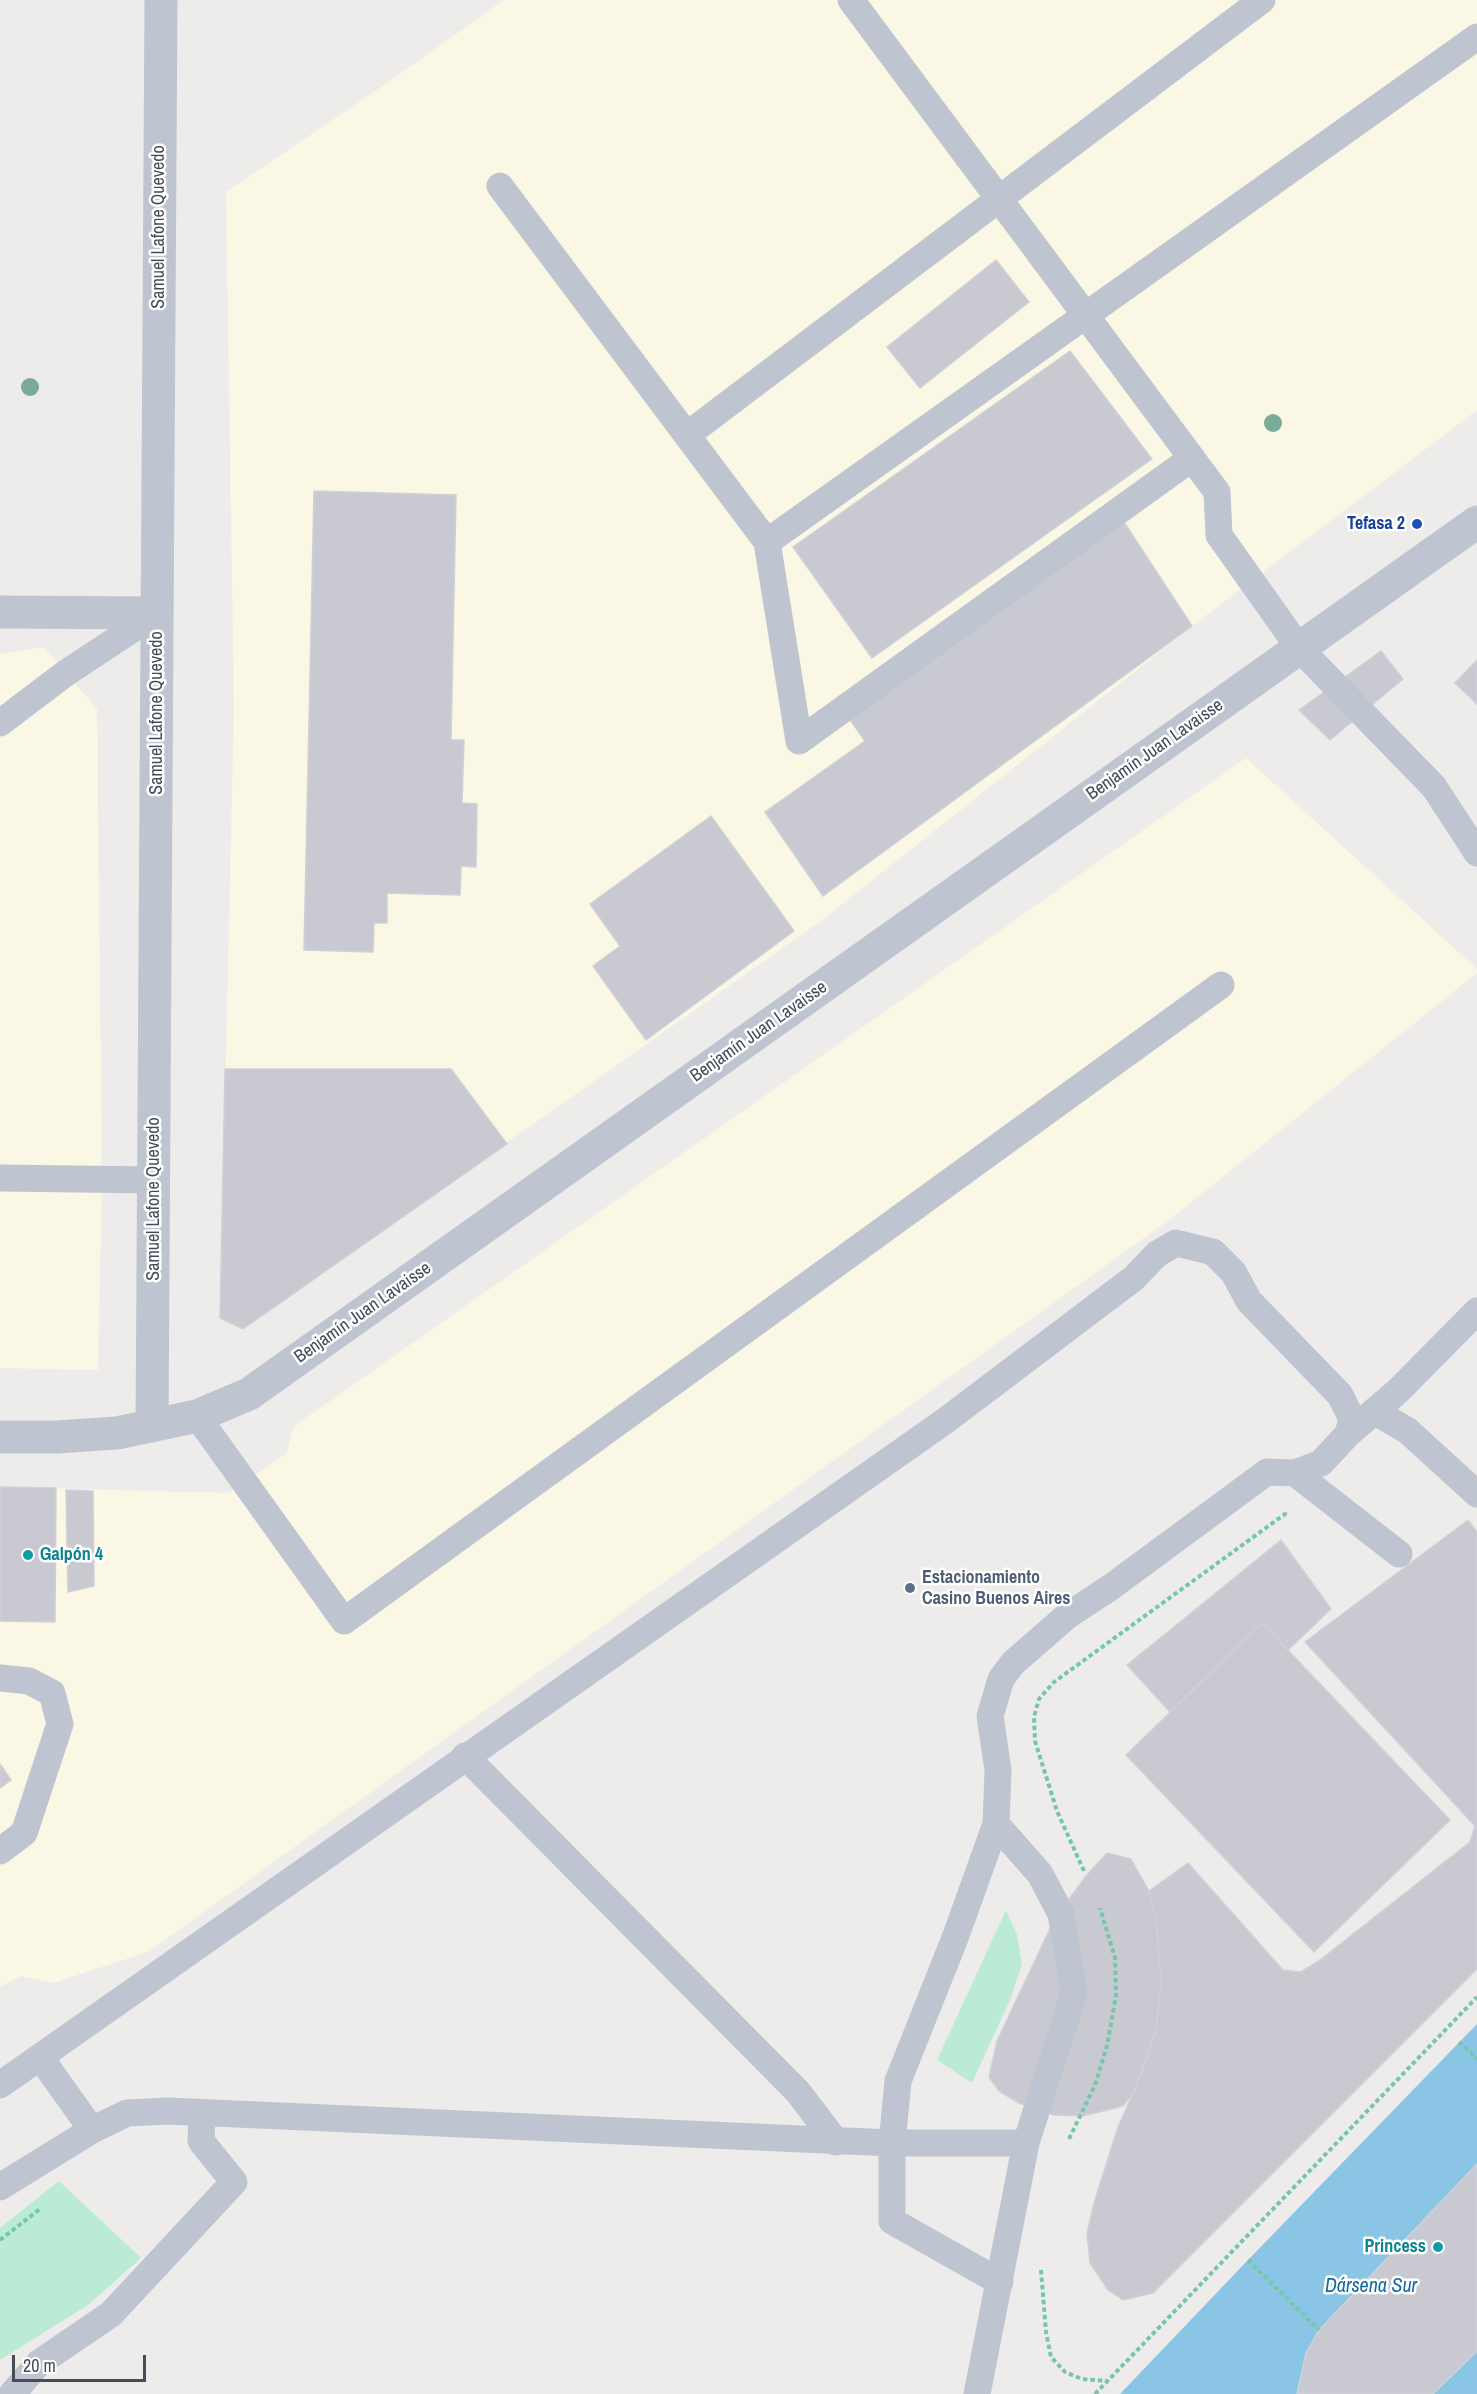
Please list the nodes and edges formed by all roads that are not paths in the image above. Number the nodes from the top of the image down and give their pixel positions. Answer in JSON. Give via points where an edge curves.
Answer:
{"nodes":[{"id":1,"x":161,"y":0,"type":"edge"},
{"id":2,"x":851,"y":0,"type":"edge"},
{"id":3,"x":1262,"y":0,"type":"edge"},
{"id":4,"x":1477,"y":38,"type":"edge"},
{"id":5,"x":500,"y":186,"type":"dead end"},
{"id":6,"x":999,"y":199,"type":"junction"},
{"id":7,"x":1086,"y":316,"type":"junction"},
{"id":8,"x":687,"y":435,"type":"junction"},
{"id":9,"x":1192,"y":458,"type":"junction"},
{"id":10,"x":1477,"y":522,"type":"edge"},
{"id":11,"x":767,"y":542,"type":"junction"},
{"id":12,"x":0,"y":612,"type":"edge"},
{"id":13,"x":157,"y":613,"type":"junction"},
{"id":14,"x":1299,"y":648,"type":"junction"},
{"id":15,"x":0,"y":723,"type":"edge"},
{"id":16,"x":1477,"y":853,"type":"edge"},
{"id":17,"x":1221,"y":985,"type":"dead end"},
{"id":18,"x":0,"y":1178,"type":"edge"},
{"id":19,"x":154,"y":1180,"type":"junction"},
{"id":20,"x":1477,"y":1311,"type":"edge"},
{"id":21,"x":1374,"y":1411,"type":"junction"},
{"id":22,"x":197,"y":1416,"type":"junction"},
{"id":23,"x":152,"y":1426,"type":"junction"},
{"id":24,"x":1348,"y":1434,"type":"junction"},
{"id":25,"x":0,"y":1437,"type":"edge"},
{"id":26,"x":1295,"y":1473,"type":"junction"},
{"id":27,"x":1477,"y":1494,"type":"edge"},
{"id":28,"x":1399,"y":1554,"type":"dead end"},
{"id":29,"x":0,"y":1678,"type":"edge"},
{"id":30,"x":465,"y":1756,"type":"junction"},
{"id":31,"x":996,"y":1824,"type":"junction"},
{"id":32,"x":0,"y":1851,"type":"edge"},
{"id":33,"x":40,"y":2057,"type":"junction"},
{"id":34,"x":0,"y":2085,"type":"edge"},
{"id":35,"x":202,"y":2113,"type":"junction"},
{"id":36,"x":92,"y":2130,"type":"junction"},
{"id":37,"x":836,"y":2142,"type":"junction"},
{"id":38,"x":892,"y":2143,"type":"junction"},
{"id":39,"x":1026,"y":2143,"type":"junction"},
{"id":40,"x":0,"y":2187,"type":"edge"},
{"id":41,"x":1000,"y":2282,"type":"junction"},
{"id":42,"x":12,"y":2394,"type":"edge"},
{"id":43,"x":977,"y":2394,"type":"edge"}],
"edges":[{"from":1,"to":13,"type":"street","name":"Samuel Lafone Quevedo"},
{"from":2,"to":6,"type":"lane"},
{"from":3,"to":6,"type":"lane"},
{"from":4,"to":7,"type":"lane"},
{"from":5,"to":8,"type":"lane"},
{"from":6,"to":7,"type":"lane"},
{"from":6,"to":8,"type":"lane"},
{"from":7,"to":9,"type":"lane"},
{"from":7,"to":11,"type":"lane"},
{"from":8,"to":11,"type":"lane"},
{"from":9,"to":11,"type":"lane","via":[[799,741]]},
{"from":9,"to":14,"type":"lane","via":[[1217,492],[1219,535]]},
{"from":10,"to":14,"type":"street","name":"Benjamín Juan Lavaisse"},
{"from":12,"to":13,"type":"street"},
{"from":13,"to":15,"type":"lane","via":[[66,673]]},
{"from":13,"to":19,"type":"street","name":"Samuel Lafone Quevedo"},
{"from":14,"to":16,"type":"lane","via":[[1434,787]]},
{"from":14,"to":22,"type":"street","name":"Benjamín Juan Lavaisse","via":[[249,1394]]},
{"from":17,"to":22,"type":"lane","via":[[344,1621]]},
{"from":18,"to":19,"type":"lane"},
{"from":19,"to":23,"type":"street","name":"Samuel Lafone Quevedo"},
{"from":20,"to":21,"type":"lane"},
{"from":21,"to":24,"type":"lane"},
{"from":21,"to":27,"type":"lane","via":[[1408,1431]]},
{"from":22,"to":23,"type":"street","name":"Benjamín Juan Lavaisse"},
{"from":23,"to":25,"type":"street","name":"Benjamín Juan Lavaisse","via":[[117,1433]]},
{"from":24,"to":26,"type":"lane","via":[[1321,1463]]},
{"from":24,"to":30,"type":"lane","via":[[1352,1419],[1340,1395],[1248,1301],[1234,1274],[1213,1252],[1176,1243],[945,1422]]},
{"from":26,"to":28,"type":"lane"},
{"from":26,"to":31,"type":"lane","via":[[1267,1472],[1067,1616],[1012,1663],[1000,1678],[990,1716],[998,1770]]},
{"from":29,"to":32,"type":"lane","via":[[29,1680],[52,1693],[60,1724],[24,1833]]},
{"from":30,"to":33,"type":"lane"},
{"from":30,"to":37,"type":"lane","via":[[798,2092]]},
{"from":31,"to":38,"type":"lane","via":[[898,2081]]},
{"from":31,"to":39,"type":"lane","via":[[1040,1874],[1061,1914],[1074,1993]]},
{"from":33,"to":34,"type":"lane"},
{"from":33,"to":36,"type":"lane"},
{"from":35,"to":36,"type":"lane","via":[[127,2113]]},
{"from":35,"to":37,"type":"lane"},
{"from":35,"to":42,"type":"lane","via":[[201,2141],[234,2182],[111,2314],[39,2363]]},
{"from":36,"to":40,"type":"lane"},
{"from":37,"to":38,"type":"lane"},
{"from":38,"to":39,"type":"lane"},
{"from":38,"to":41,"type":"lane","via":[[892,2221]]},
{"from":39,"to":41,"type":"lane"},
{"from":41,"to":43,"type":"lane"}]}
